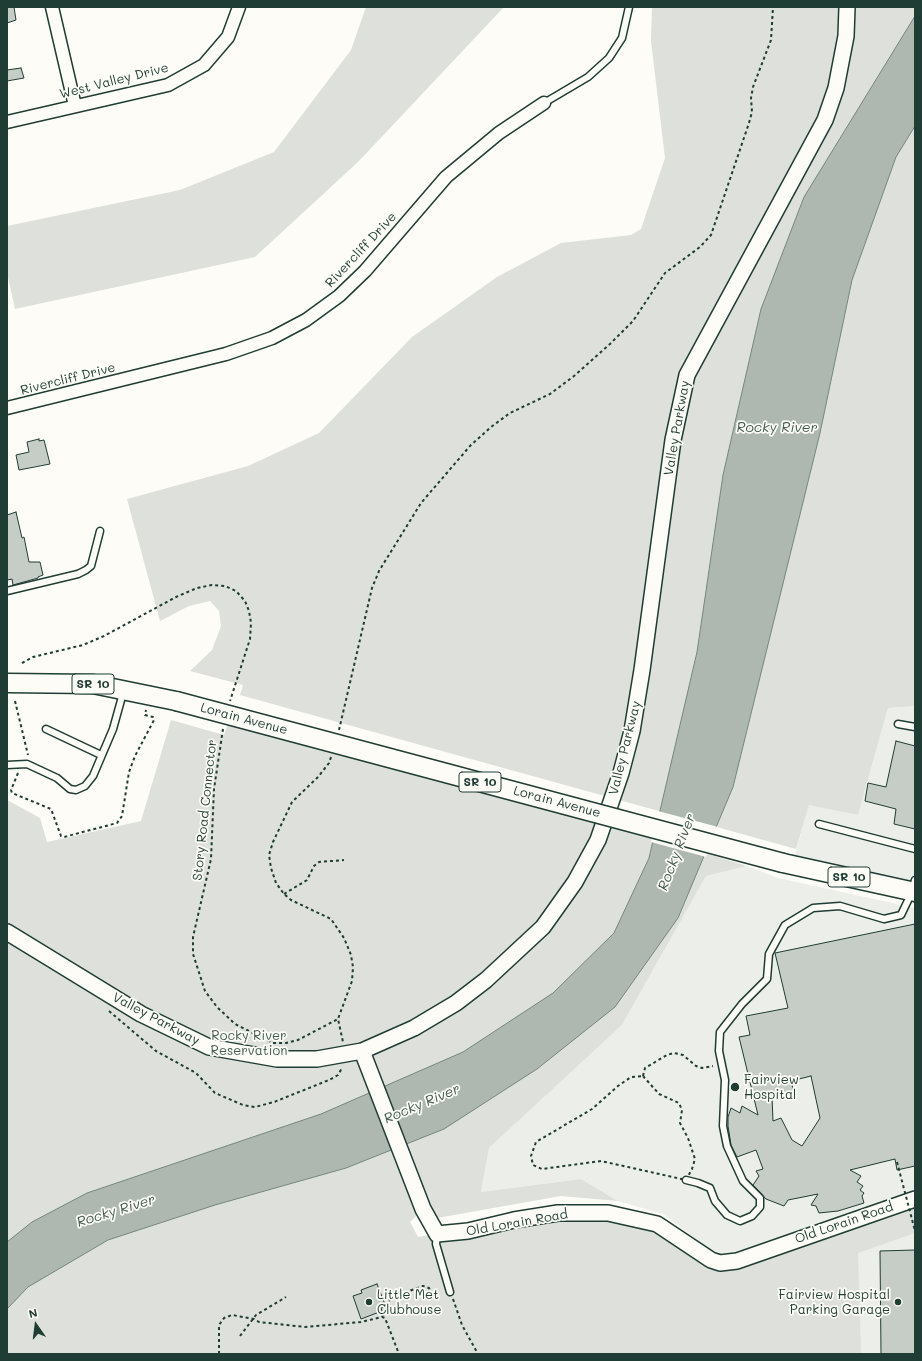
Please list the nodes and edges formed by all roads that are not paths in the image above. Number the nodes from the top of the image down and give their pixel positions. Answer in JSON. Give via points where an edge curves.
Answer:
{"nodes":[{"id":1,"x":52,"y":7,"type":"edge"},
{"id":2,"x":239,"y":7,"type":"edge"},
{"id":3,"x":629,"y":7,"type":"edge"},
{"id":4,"x":847,"y":7,"type":"edge"},
{"id":5,"x":544,"y":103,"type":"joint"},
{"id":6,"x":75,"y":106,"type":"junction"},
{"id":7,"x":7,"y":122,"type":"edge"},
{"id":8,"x":7,"y":408,"type":"edge"},
{"id":9,"x":100,"y":532,"type":"dead end"},
{"id":10,"x":7,"y":591,"type":"edge"},
{"id":11,"x":7,"y":682,"type":"edge"},
{"id":12,"x":123,"y":690,"type":"junction"},
{"id":13,"x":898,"y":724,"type":"dead end"},
{"id":14,"x":915,"y":727,"type":"edge"},
{"id":15,"x":46,"y":730,"type":"dead end"},
{"id":16,"x":101,"y":755,"type":"junction"},
{"id":17,"x":7,"y":765,"type":"edge"},
{"id":18,"x":819,"y":824,"type":"dead end"},
{"id":19,"x":915,"y":849,"type":"edge"},
{"id":20,"x":914,"y":888,"type":"edge"},
{"id":21,"x":7,"y":932,"type":"edge"},
{"id":22,"x":362,"y":1051,"type":"junction"},
{"id":23,"x":686,"y":1180,"type":"road end"},
{"id":24,"x":915,"y":1199,"type":"edge"},
{"id":25,"x":437,"y":1234,"type":"junction"},
{"id":26,"x":450,"y":1292,"type":"road end"}],
"edges":[{"from":1,"to":6,"type":"street"},
{"from":2,"to":6,"type":"street","name":"West Valley Drive","via":[[228,37],[204,65],[168,85]]},
{"from":3,"to":5,"type":"lane","via":[[622,38],[609,58],[588,77]]},
{"from":4,"to":22,"type":"street","name":"Valley Parkway","via":[[846,36],[837,81],[825,120],[687,375],[673,440],[632,731],[621,773],[598,840],[575,882],[543,927],[486,980],[456,1003],[414,1028]]},
{"from":5,"to":8,"type":"street","name":"Rivercliff Drive","via":[[499,133],[446,177],[365,271],[339,296],[306,320],[272,338],[226,354]]},
{"from":6,"to":7,"type":"street","name":"West Valley Drive"},
{"from":9,"to":10,"type":"lane","via":[[92,566],[86,570]]},
{"from":11,"to":12,"type":"main road","number":"SR 10","via":[[93,684]]},
{"from":12,"to":16,"type":"lane","via":[[113,728]]},
{"from":12,"to":20,"type":"main road","name":"Lorain Avenue","number":"SR 10","bridge":true,"via":[[176,701],[783,863]]},
{"from":13,"to":14,"type":"lane"},
{"from":15,"to":16,"type":"lane"},
{"from":16,"to":17,"type":"lane","via":[[91,780],[76,790],[27,764]]},
{"from":18,"to":19,"type":"lane"},
{"from":20,"to":23,"type":"lane","via":[[901,915],[884,920],[840,906],[813,908],[785,925],[770,954],[767,979],[742,1004],[720,1032],[719,1051],[725,1080],[723,1126],[727,1146],[743,1181],[760,1198],[760,1207],[752,1216],[740,1221],[727,1215],[715,1201],[710,1188]]},
{"from":21,"to":22,"type":"street","name":"Valley Parkway","via":[[141,1014],[209,1047],[277,1059],[317,1059]]},
{"from":22,"to":25,"type":"street","via":[[423,1209]]},
{"from":24,"to":25,"type":"street","name":"Old Lorain Road","via":[[737,1261],[720,1263],[711,1260],[657,1224],[608,1214],[558,1213],[468,1231]]},
{"from":25,"to":26,"type":"lane","via":[[436,1244]]}]}
